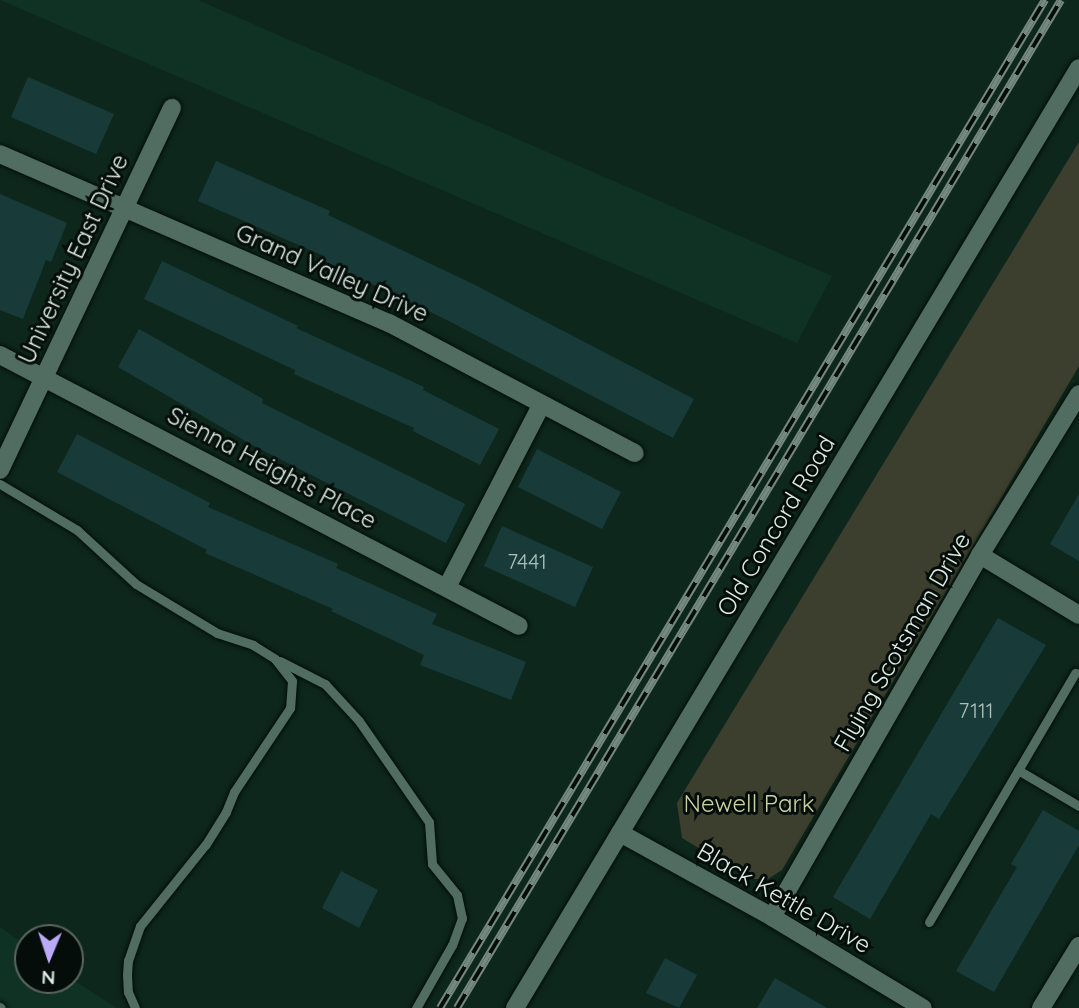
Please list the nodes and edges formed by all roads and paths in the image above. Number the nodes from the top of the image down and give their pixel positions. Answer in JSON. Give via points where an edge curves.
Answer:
{"nodes":[{"id":1,"x":1079,"y":68,"type":"edge"},
{"id":2,"x":172,"y":108,"type":"dead end"},
{"id":3,"x":0,"y":154,"type":"edge"},
{"id":4,"x":124,"y":208,"type":"junction"},
{"id":5,"x":0,"y":355,"type":"edge"},
{"id":6,"x":44,"y":376,"type":"junction"},
{"id":7,"x":1079,"y":394,"type":"edge"},
{"id":8,"x":542,"y":404,"type":"junction"},
{"id":9,"x":635,"y":453,"type":"dead end"},
{"id":10,"x":0,"y":470,"type":"edge"},
{"id":11,"x":0,"y":484,"type":"edge"},
{"id":12,"x":980,"y":555,"type":"junction"},
{"id":13,"x":447,"y":587,"type":"junction"},
{"id":14,"x":1079,"y":615,"type":"edge"},
{"id":15,"x":519,"y":626,"type":"dead end"},
{"id":16,"x":275,"y":659,"type":"junction"},
{"id":17,"x":1075,"y":673,"type":"dead end"},
{"id":18,"x":1018,"y":770,"type":"junction"},
{"id":19,"x":1079,"y":806,"type":"edge"},
{"id":20,"x":620,"y":833,"type":"junction"},
{"id":21,"x":772,"y":917,"type":"junction"},
{"id":22,"x":929,"y":922,"type":"dead end"},
{"id":23,"x":1079,"y":946,"type":"edge"},
{"id":24,"x":135,"y":1008,"type":"edge"},
{"id":25,"x":416,"y":1008,"type":"edge"},
{"id":26,"x":514,"y":1008,"type":"edge"},
{"id":27,"x":923,"y":1008,"type":"edge"},
{"id":28,"x":1041,"y":1008,"type":"edge"}],
"edges":[{"from":1,"to":20,"type":"street","name":"Old Concord Road"},
{"from":2,"to":4,"type":"street","name":"University East Drive"},
{"from":3,"to":4,"type":"street","name":"Grand Valley Drive"},
{"from":4,"to":6,"type":"street","name":"University East Drive"},
{"from":4,"to":8,"type":"street","name":"Grand Valley Drive","via":[[388,323]]},
{"from":5,"to":6,"type":"street","name":"Sienna Heights Place"},
{"from":6,"to":10,"type":"street","name":"University East Drive"},
{"from":6,"to":13,"type":"street","name":"Sienna Heights Place"},
{"from":7,"to":12,"type":"street","name":"Flying Scotsman Drive"},
{"from":8,"to":9,"type":"street","name":"Grand Valley Drive"},
{"from":8,"to":13,"type":"street"},
{"from":11,"to":16,"type":"lane","via":[[77,530],[136,584],[217,632]]},
{"from":12,"to":14,"type":"street"},
{"from":12,"to":21,"type":"street","name":"Flying Scotsman Drive"},
{"from":13,"to":15,"type":"street","name":"Sienna Heights Place"},
{"from":16,"to":24,"type":"lane","via":[[292,681],[290,708],[205,845],[140,926],[127,975]]},
{"from":16,"to":25,"type":"lane","via":[[325,684],[359,722],[429,822],[432,864],[457,895],[462,918],[452,946]]},
{"from":17,"to":18,"type":"lane"},
{"from":18,"to":19,"type":"lane"},
{"from":18,"to":22,"type":"lane"},
{"from":20,"to":21,"type":"street","name":"Black Kettle Drive"},
{"from":20,"to":26,"type":"street","name":"Old Concord Road"},
{"from":21,"to":27,"type":"street","name":"Black Kettle Drive"},
{"from":23,"to":28,"type":"street"}]}
